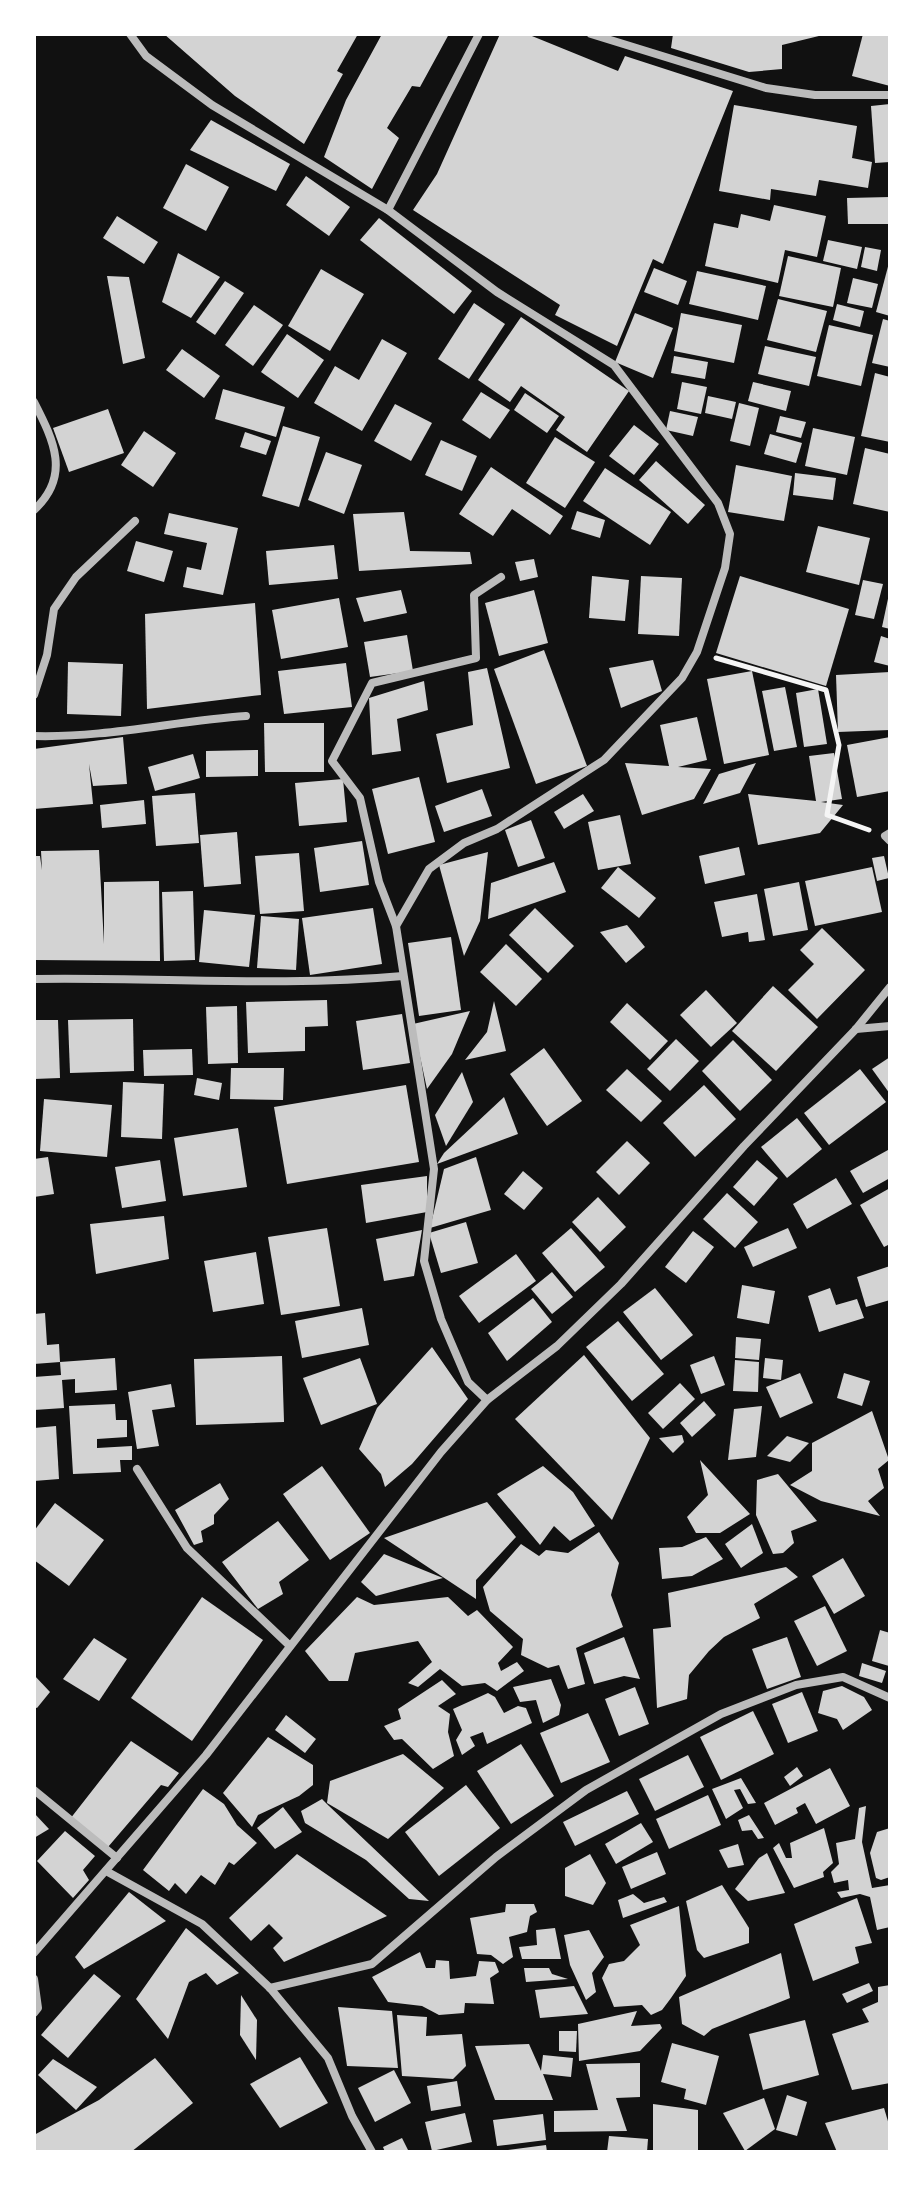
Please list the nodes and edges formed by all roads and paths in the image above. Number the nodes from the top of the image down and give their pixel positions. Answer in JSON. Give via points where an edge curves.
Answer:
{"nodes":[{"id":1,"x":130,"y":34,"type":"edge"},
{"id":2,"x":479,"y":34,"type":"edge"},
{"id":3,"x":591,"y":34,"type":"edge"},
{"id":4,"x":890,"y":95,"type":"edge"},
{"id":5,"x":388,"y":210,"type":"junction"},
{"id":6,"x":34,"y":402,"type":"edge"},
{"id":7,"x":34,"y":510,"type":"edge"},
{"id":8,"x":135,"y":521,"type":"dead end"},
{"id":9,"x":501,"y":577,"type":"dead end"},
{"id":10,"x":697,"y":652,"type":"junction"},
{"id":11,"x":34,"y":695,"type":"edge"},
{"id":12,"x":246,"y":716,"type":"dead end"},
{"id":13,"x":34,"y":736,"type":"edge"},
{"id":14,"x":888,"y":837,"type":"edge"},
{"id":15,"x":396,"y":926,"type":"junction"},
{"id":16,"x":403,"y":976,"type":"junction"},
{"id":17,"x":34,"y":979,"type":"edge"},
{"id":18,"x":890,"y":987,"type":"edge"},
{"id":19,"x":890,"y":1026,"type":"edge"},
{"id":20,"x":856,"y":1029,"type":"junction"},
{"id":21,"x":487,"y":1400,"type":"junction"},
{"id":22,"x":137,"y":1469,"type":"dead end"},
{"id":23,"x":290,"y":1646,"type":"junction"},
{"id":24,"x":890,"y":1698,"type":"edge"},
{"id":25,"x":34,"y":1790,"type":"edge"},
{"id":26,"x":117,"y":1858,"type":"junction"},
{"id":27,"x":106,"y":1871,"type":"junction"},
{"id":28,"x":34,"y":1953,"type":"edge"},
{"id":29,"x":34,"y":1979,"type":"edge"},
{"id":30,"x":270,"y":1988,"type":"junction"},
{"id":31,"x":34,"y":2013,"type":"edge"},
{"id":32,"x":372,"y":2152,"type":"edge"}],
"edges":[{"from":1,"to":5,"type":"street","via":[[146,56],[212,105]]},
{"from":2,"to":5,"type":"street"},
{"from":3,"to":4,"type":"street","via":[[766,88],[815,95]]},
{"from":5,"to":10,"type":"street","via":[[497,292],[614,365],[718,503],[730,534],[725,568]]},
{"from":6,"to":7,"type":"street","via":[[57,463],[57,480]]},
{"from":8,"to":11,"type":"street","via":[[76,577],[54,609]]},
{"from":9,"to":15,"type":"street","via":[[474,595],[476,658],[372,683],[332,761],[360,798],[379,882]]},
{"from":10,"to":14,"type":"path","via":[[826,690],[839,745],[827,815]]},
{"from":10,"to":15,"type":"street","via":[[682,678],[604,760],[429,869]]},
{"from":12,"to":13,"type":"street","via":[[98,735]]},
{"from":15,"to":16,"type":"street"},
{"from":16,"to":17,"type":"street","via":[[331,983]]},
{"from":16,"to":21,"type":"street","via":[[434,1169],[424,1261],[468,1382]]},
{"from":18,"to":20,"type":"street"},
{"from":19,"to":20,"type":"street"},
{"from":20,"to":21,"type":"street","via":[[621,1284],[557,1346]]},
{"from":21,"to":23,"type":"street"},
{"from":22,"to":23,"type":"street","via":[[187,1548]]},
{"from":23,"to":26,"type":"street"},
{"from":24,"to":30,"type":"street","via":[[843,1677],[796,1685],[721,1714],[586,1790],[496,1857],[372,1964]]},
{"from":25,"to":26,"type":"street"},
{"from":26,"to":27,"type":"street"},
{"from":27,"to":28,"type":"street"},
{"from":27,"to":30,"type":"street","via":[[202,1924]]},
{"from":29,"to":31,"type":"street"},
{"from":30,"to":32,"type":"street","via":[[328,2058]]}]}
